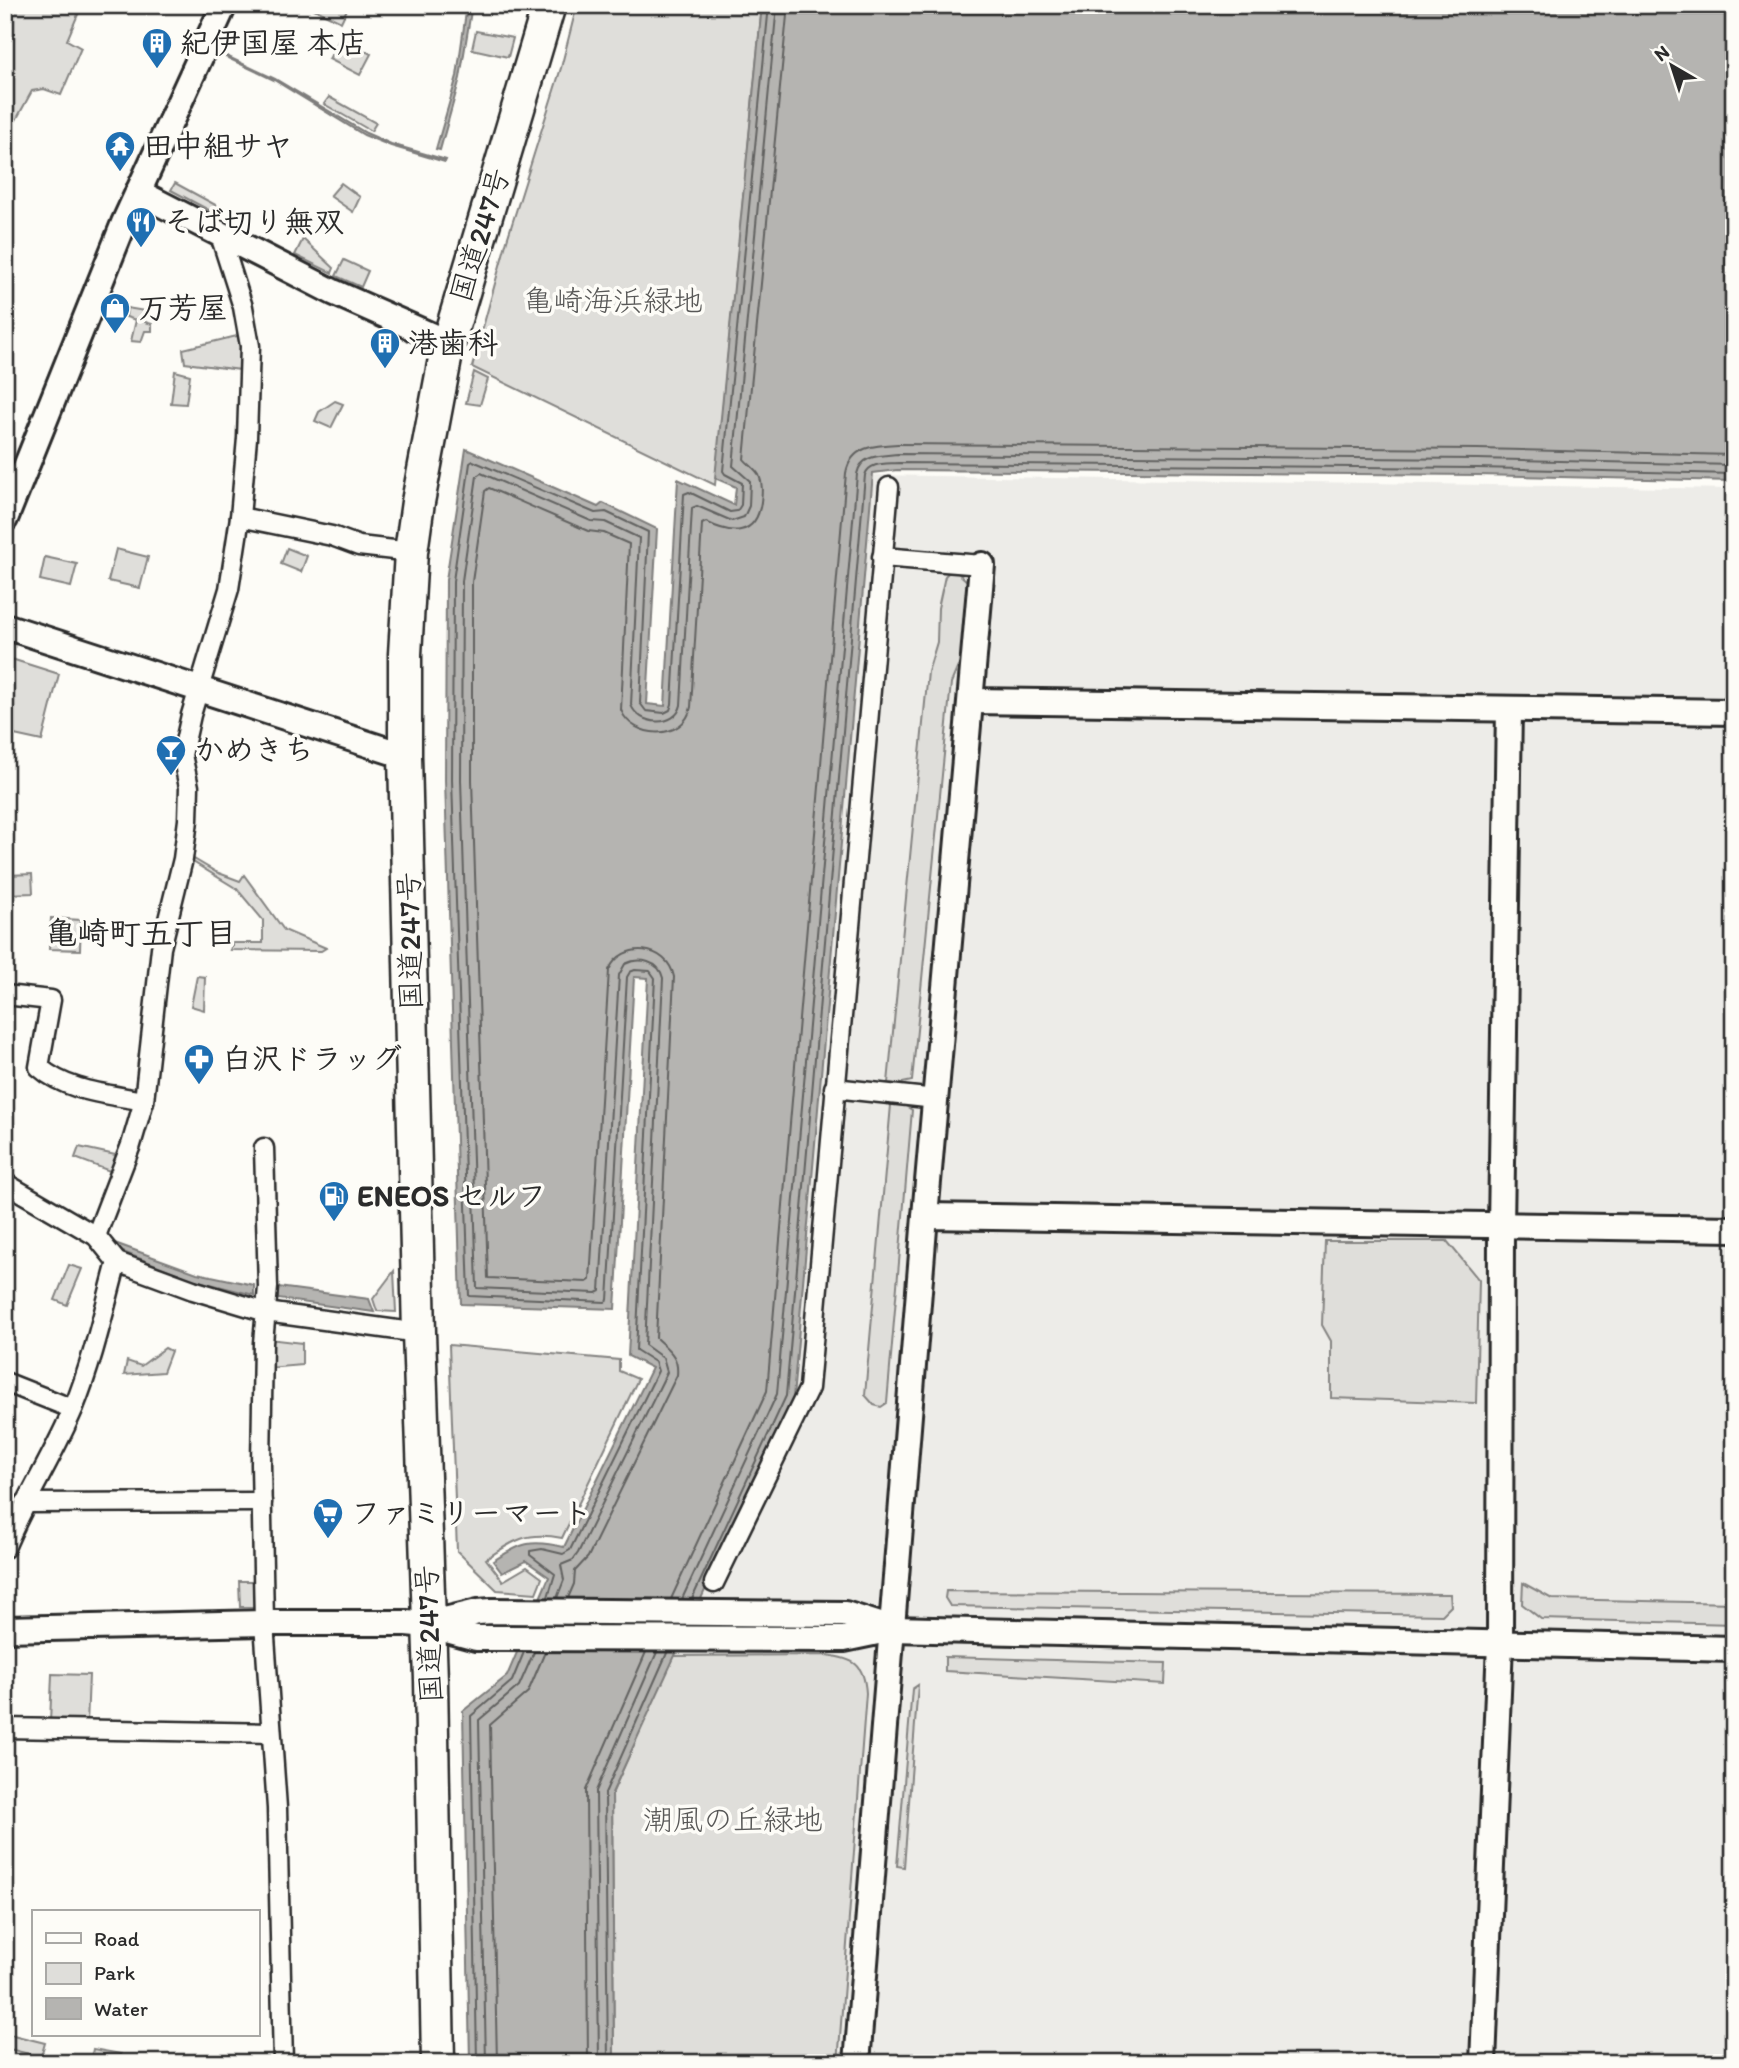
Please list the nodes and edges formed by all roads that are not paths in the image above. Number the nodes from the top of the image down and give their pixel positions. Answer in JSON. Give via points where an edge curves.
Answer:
{"nodes":[{"id":1,"x":224,"y":5,"type":"edge"},
{"id":2,"x":549,"y":5,"type":"edge"},
{"id":3,"x":138,"y":192,"type":"junction"},
{"id":4,"x":220,"y":235,"type":"junction"},
{"id":5,"x":448,"y":343,"type":"junction"},
{"id":6,"x":889,"y":487,"type":"dead end"},
{"id":7,"x":240,"y":517,"type":"junction"},
{"id":8,"x":5,"y":519,"type":"edge"},
{"id":9,"x":411,"y":552,"type":"junction"},
{"id":10,"x":882,"y":558,"type":"junction"},
{"id":11,"x":982,"y":565,"type":"joint"},
{"id":12,"x":5,"y":626,"type":"edge"},
{"id":13,"x":199,"y":688,"type":"junction"},
{"id":14,"x":971,"y":701,"type":"junction"},
{"id":15,"x":1509,"y":709,"type":"junction"},
{"id":16,"x":1734,"y":712,"type":"edge"},
{"id":17,"x":405,"y":756,"type":"junction"},
{"id":18,"x":5,"y":995,"type":"edge"},
{"id":19,"x":834,"y":1088,"type":"junction"},
{"id":20,"x":936,"y":1099,"type":"junction"},
{"id":21,"x":144,"y":1101,"type":"junction"},
{"id":22,"x":264,"y":1148,"type":"dead end"},
{"id":23,"x":5,"y":1183,"type":"edge"},
{"id":24,"x":925,"y":1216,"type":"junction"},
{"id":25,"x":1501,"y":1227,"type":"junction"},
{"id":26,"x":1734,"y":1229,"type":"edge"},
{"id":27,"x":96,"y":1236,"type":"junction"},
{"id":28,"x":117,"y":1262,"type":"junction"},
{"id":29,"x":266,"y":1302,"type":"junction"},
{"id":30,"x":419,"y":1334,"type":"junction"},
{"id":31,"x":5,"y":1382,"type":"edge"},
{"id":32,"x":73,"y":1409,"type":"junction"},
{"id":33,"x":262,"y":1502,"type":"junction"},
{"id":34,"x":17,"y":1508,"type":"edge"},
{"id":35,"x":5,"y":1548,"type":"edge"},
{"id":36,"x":714,"y":1583,"type":"dead end"},
{"id":37,"x":264,"y":1623,"type":"junction"},
{"id":38,"x":428,"y":1625,"type":"junction"},
{"id":39,"x":5,"y":1629,"type":"edge"},
{"id":40,"x":892,"y":1629,"type":"junction"},
{"id":41,"x":1500,"y":1643,"type":"junction"},
{"id":42,"x":1734,"y":1649,"type":"edge"},
{"id":43,"x":5,"y":1728,"type":"edge"},
{"id":44,"x":271,"y":1733,"type":"junction"},
{"id":45,"x":283,"y":2063,"type":"edge"},
{"id":46,"x":438,"y":2063,"type":"edge"},
{"id":47,"x":857,"y":2063,"type":"edge"},
{"id":48,"x":1483,"y":2063,"type":"edge"}],
"edges":[{"from":1,"to":3,"type":"street"},
{"from":2,"to":5,"type":"highway","name":"国道247号"},
{"from":3,"to":4,"type":"street"},
{"from":3,"to":8,"type":"street"},
{"from":4,"to":5,"type":"street"},
{"from":4,"to":7,"type":"street","via":[[250,346]]},
{"from":5,"to":9,"type":"highway","name":"国道247号"},
{"from":6,"to":10,"type":"street"},
{"from":7,"to":9,"type":"street","via":[[359,546]]},
{"from":7,"to":13,"type":"street","via":[[229,589]]},
{"from":9,"to":17,"type":"highway","name":"国道247号"},
{"from":10,"to":11,"type":"street"},
{"from":10,"to":19,"type":"street"},
{"from":11,"to":14,"type":"street"},
{"from":12,"to":13,"type":"street"},
{"from":13,"to":17,"type":"street"},
{"from":13,"to":21,"type":"street","via":[[182,755],[189,787],[188,820],[161,948]]},
{"from":14,"to":15,"type":"street"},
{"from":14,"to":20,"type":"street"},
{"from":15,"to":16,"type":"street"},
{"from":15,"to":25,"type":"street"},
{"from":17,"to":30,"type":"highway","name":"国道247号"},
{"from":18,"to":21,"type":"street","via":[[51,1000],[40,1067],[50,1077],[86,1090]]},
{"from":19,"to":20,"type":"street"},
{"from":19,"to":36,"type":"street","via":[[809,1388]]},
{"from":20,"to":24,"type":"street"},
{"from":21,"to":27,"type":"street"},
{"from":22,"to":29,"type":"street"},
{"from":23,"to":27,"type":"street"},
{"from":24,"to":25,"type":"street"},
{"from":24,"to":40,"type":"street"},
{"from":25,"to":26,"type":"street"},
{"from":25,"to":41,"type":"street"},
{"from":27,"to":28,"type":"street"},
{"from":28,"to":29,"type":"street","via":[[231,1303]]},
{"from":28,"to":32,"type":"street"},
{"from":29,"to":30,"type":"street"},
{"from":29,"to":33,"type":"street"},
{"from":30,"to":38,"type":"highway","name":"国道247号"},
{"from":31,"to":32,"type":"street"},
{"from":32,"to":34,"type":"street"},
{"from":33,"to":34,"type":"street"},
{"from":33,"to":37,"type":"street"},
{"from":34,"to":35,"type":"street"},
{"from":37,"to":38,"type":"street"},
{"from":37,"to":39,"type":"street"},
{"from":37,"to":44,"type":"street"},
{"from":38,"to":40,"type":"street","via":[[476,1638],[844,1639]]},
{"from":38,"to":40,"type":"street","via":[[492,1611],[845,1614]]},
{"from":38,"to":46,"type":"highway","name":"国道247号"},
{"from":40,"to":41,"type":"street"},
{"from":40,"to":47,"type":"street"},
{"from":41,"to":42,"type":"street"},
{"from":41,"to":48,"type":"street"},
{"from":43,"to":44,"type":"street"},
{"from":44,"to":45,"type":"street"}]}
